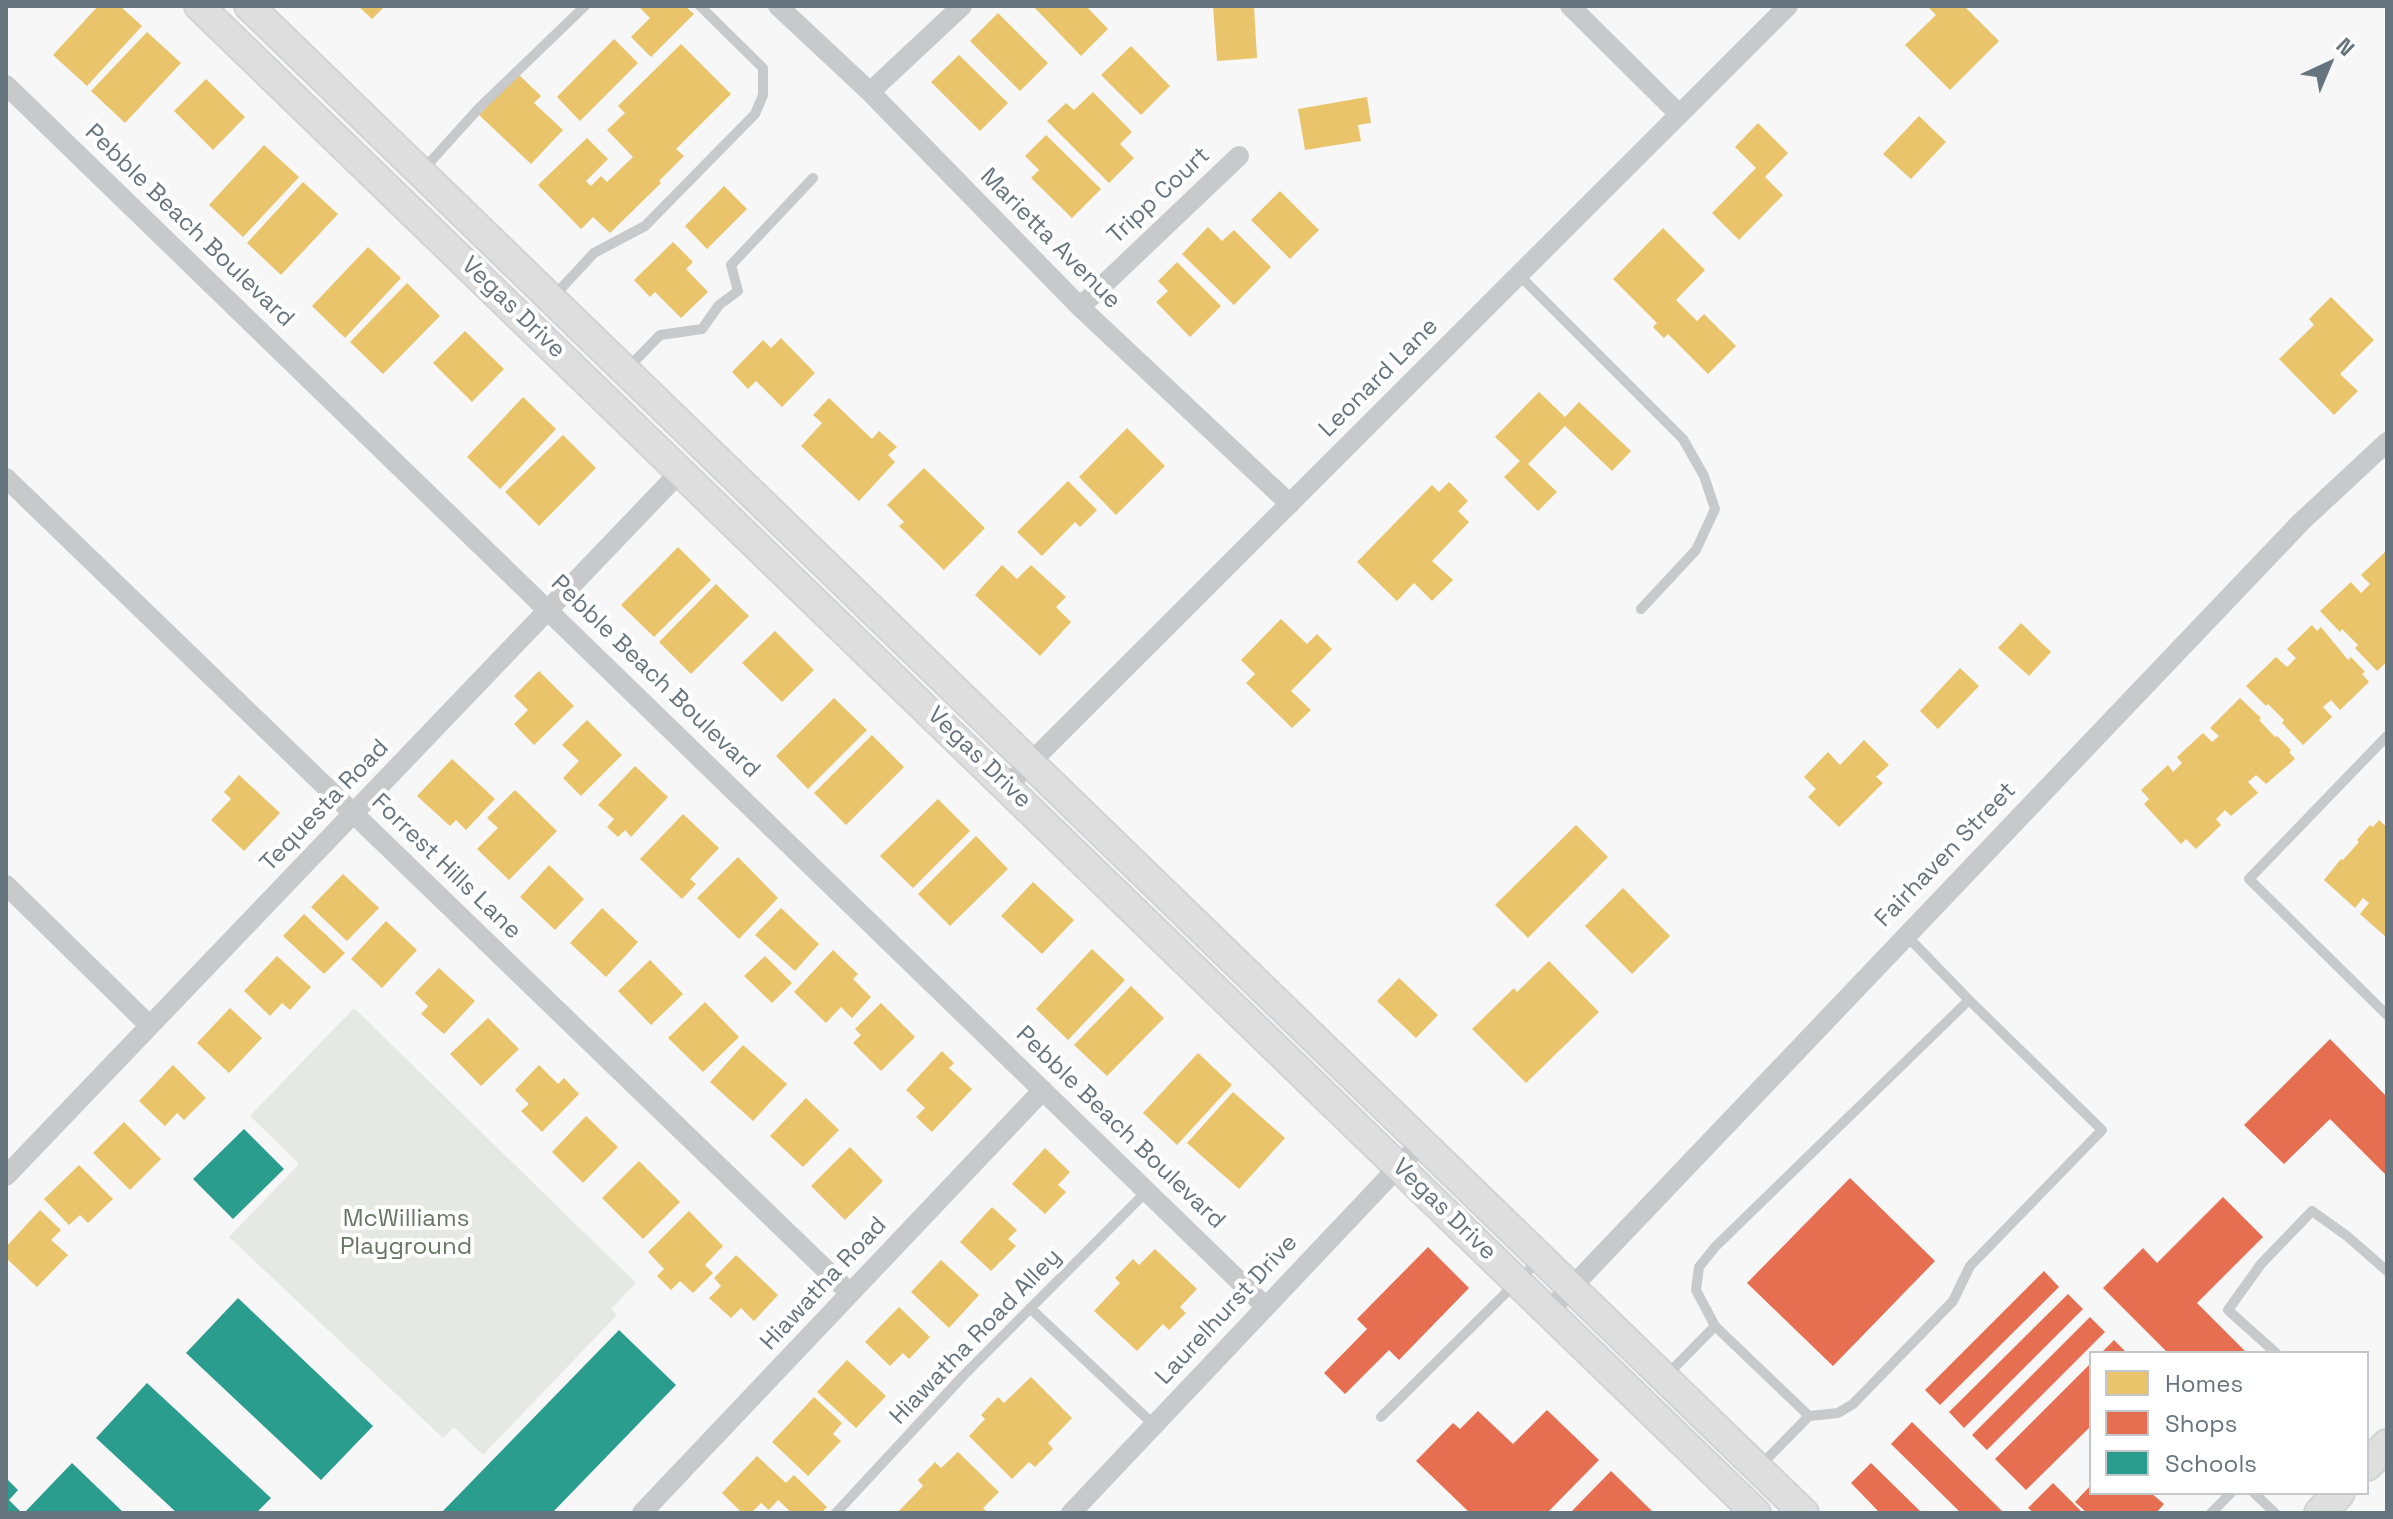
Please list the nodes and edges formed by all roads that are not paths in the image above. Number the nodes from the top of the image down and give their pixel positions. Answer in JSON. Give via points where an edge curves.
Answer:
{"nodes":[{"id":1,"x":199,"y":6,"type":"edge"},
{"id":2,"x":249,"y":6,"type":"edge"},
{"id":3,"x":585,"y":6,"type":"edge"},
{"id":4,"x":700,"y":6,"type":"edge"},
{"id":5,"x":778,"y":6,"type":"edge"},
{"id":6,"x":962,"y":6,"type":"edge"},
{"id":7,"x":1570,"y":6,"type":"edge"},
{"id":8,"x":1788,"y":6,"type":"edge"},
{"id":9,"x":6,"y":85,"type":"edge"},
{"id":10,"x":870,"y":92,"type":"junction"},
{"id":11,"x":1679,"y":114,"type":"junction"},
{"id":12,"x":1239,"y":156,"type":"dead end"},
{"id":13,"x":421,"y":172,"type":"junction"},
{"id":14,"x":813,"y":178,"type":"dead end"},
{"id":15,"x":1519,"y":275,"type":"junction"},
{"id":16,"x":551,"y":299,"type":"junction"},
{"id":17,"x":1080,"y":307,"type":"junction"},
{"id":18,"x":528,"y":323,"type":"junction"},
{"id":19,"x":625,"y":371,"type":"junction"},
{"id":20,"x":602,"y":395,"type":"junction"},
{"id":21,"x":2387,"y":442,"type":"edge"},
{"id":22,"x":681,"y":471,"type":"junction"},
{"id":23,"x":6,"y":478,"type":"edge"},
{"id":24,"x":1290,"y":504,"type":"junction"},
{"id":25,"x":1641,"y":609,"type":"dead end"},
{"id":26,"x":549,"y":610,"type":"junction"},
{"id":27,"x":2387,"y":736,"type":"edge"},
{"id":28,"x":1030,"y":764,"type":"junction"},
{"id":29,"x":1007,"y":786,"type":"junction"},
{"id":30,"x":354,"y":814,"type":"junction"},
{"id":31,"x":6,"y":885,"type":"edge"},
{"id":32,"x":1906,"y":935,"type":"junction"},
{"id":33,"x":1969,"y":1000,"type":"junction"},
{"id":34,"x":2387,"y":1015,"type":"edge"},
{"id":35,"x":150,"y":1026,"type":"junction"},
{"id":36,"x":1043,"y":1090,"type":"junction"},
{"id":37,"x":1421,"y":1143,"type":"junction"},
{"id":38,"x":1399,"y":1167,"type":"junction"},
{"id":39,"x":6,"y":1176,"type":"edge"},
{"id":40,"x":1147,"y":1191,"type":"junction"},
{"id":41,"x":1540,"y":1259,"type":"junction"},
{"id":42,"x":2387,"y":1271,"type":"edge"},
{"id":43,"x":1517,"y":1281,"type":"junction"},
{"id":44,"x":1571,"y":1288,"type":"junction"},
{"id":45,"x":850,"y":1293,"type":"junction"},
{"id":46,"x":1266,"y":1307,"type":"junction"},
{"id":47,"x":1030,"y":1308,"type":"junction"},
{"id":48,"x":1549,"y":1311,"type":"junction"},
{"id":49,"x":1715,"y":1326,"type":"junction"},
{"id":50,"x":2274,"y":1351,"type":"edge"},
{"id":51,"x":1664,"y":1379,"type":"junction"},
{"id":52,"x":1642,"y":1402,"type":"junction"},
{"id":53,"x":1809,"y":1416,"type":"junction"},
{"id":54,"x":1381,"y":1417,"type":"dead end"},
{"id":55,"x":1154,"y":1425,"type":"junction"},
{"id":56,"x":1758,"y":1468,"type":"junction"},
{"id":57,"x":1735,"y":1493,"type":"junction"},
{"id":58,"x":2229,"y":1495,"type":"edge"},
{"id":59,"x":2256,"y":1495,"type":"edge"},
{"id":60,"x":2337,"y":1495,"type":"edge"},
{"id":61,"x":642,"y":1513,"type":"edge"},
{"id":62,"x":836,"y":1513,"type":"edge"},
{"id":63,"x":1071,"y":1513,"type":"edge"},
{"id":64,"x":1756,"y":1513,"type":"edge"},
{"id":65,"x":1804,"y":1513,"type":"edge"},
{"id":66,"x":2211,"y":1513,"type":"edge"},
{"id":67,"x":2275,"y":1513,"type":"edge"},
{"id":68,"x":2320,"y":1513,"type":"edge"}],
"edges":[{"from":1,"to":18,"type":"main road","name":"Vegas Drive"},
{"from":2,"to":13,"type":"main road","name":"Vegas Drive"},
{"from":3,"to":13,"type":"lane"},
{"from":4,"to":16,"type":"lane","via":[[763,68],[763,95],[755,114],[645,226],[594,253]]},
{"from":5,"to":10,"type":"street","name":"Marietta Avenue"},
{"from":6,"to":10,"type":"street"},
{"from":7,"to":11,"type":"street"},
{"from":8,"to":11,"type":"street","name":"Leonard Lane"},
{"from":9,"to":26,"type":"street","name":"Pebble Beach Boulevard"},
{"from":10,"to":17,"type":"street","name":"Marietta Avenue"},
{"from":11,"to":15,"type":"street","name":"Leonard Lane"},
{"from":12,"to":17,"type":"street","name":"Tripp Court"},
{"from":13,"to":16,"type":"main road","name":"Vegas Drive"},
{"from":14,"to":19,"type":"lane","via":[[731,265],[738,291],[719,305],[702,329],[660,335]]},
{"from":15,"to":24,"type":"street","name":"Leonard Lane"},
{"from":15,"to":25,"type":"lane","via":[[1683,439],[1704,476],[1715,509],[1696,550]]},
{"from":16,"to":18,"type":"main road"},
{"from":16,"to":19,"type":"main road","name":"Vegas Drive"},
{"from":17,"to":24,"type":"street","name":"Marietta Avenue"},
{"from":18,"to":20,"type":"main road","name":"Vegas Drive"},
{"from":19,"to":20,"type":"main road"},
{"from":19,"to":28,"type":"main road","name":"Vegas Drive"},
{"from":20,"to":22,"type":"main road","name":"Vegas Drive"},
{"from":21,"to":32,"type":"street","name":"Fairhaven Street","via":[[2301,522]]},
{"from":22,"to":26,"type":"street","name":"Tequesta Road"},
{"from":22,"to":29,"type":"main road","name":"Vegas Drive"},
{"from":23,"to":30,"type":"street","name":"Forrest Hills Lane"},
{"from":24,"to":28,"type":"street","name":"Leonard Lane"},
{"from":26,"to":30,"type":"street","name":"Tequesta Road"},
{"from":26,"to":36,"type":"street","name":"Pebble Beach Boulevard"},
{"from":27,"to":34,"type":"lane","via":[[2249,879]]},
{"from":28,"to":29,"type":"street","name":"Leonard Lane"},
{"from":28,"to":37,"type":"main road","name":"Vegas Drive"},
{"from":29,"to":38,"type":"main road","name":"Vegas Drive"},
{"from":30,"to":35,"type":"street","name":"Tequesta Road"},
{"from":30,"to":45,"type":"street","name":"Forrest Hills Lane"},
{"from":31,"to":35,"type":"street"},
{"from":32,"to":33,"type":"lane"},
{"from":32,"to":44,"type":"street","name":"Fairhaven Street"},
{"from":33,"to":49,"type":"lane","via":[[1699,1267],[1696,1290]]},
{"from":33,"to":53,"type":"lane","via":[[2102,1130],[1970,1266],[1953,1301],[1853,1404],[1838,1413]]},
{"from":35,"to":39,"type":"street","name":"Tequesta Road"},
{"from":36,"to":40,"type":"street","name":"Pebble Beach Boulevard"},
{"from":36,"to":45,"type":"street","name":"Hiawatha Road"},
{"from":37,"to":38,"type":"street","name":"Laurelhurst Drive"},
{"from":37,"to":41,"type":"main road","name":"Vegas Drive"},
{"from":38,"to":43,"type":"main road","name":"Vegas Drive"},
{"from":38,"to":46,"type":"street","name":"Laurelhurst Drive"},
{"from":40,"to":46,"type":"street","name":"Pebble Beach Boulevard"},
{"from":40,"to":47,"type":"lane","name":"Hiawatha Road Alley"},
{"from":41,"to":43,"type":"lane"},
{"from":41,"to":44,"type":"main road","name":"Vegas Drive"},
{"from":42,"to":50,"type":"lane","via":[[2312,1211],[2261,1264],[2228,1310]]},
{"from":43,"to":48,"type":"main road","name":"Vegas Drive"},
{"from":43,"to":54,"type":"lane"},
{"from":44,"to":48,"type":"street","name":"Fairhaven Street"},
{"from":44,"to":51,"type":"main road","name":"Vegas Drive"},
{"from":45,"to":61,"type":"street","name":"Hiawatha Road"},
{"from":46,"to":55,"type":"street","name":"Laurelhurst Drive"},
{"from":47,"to":55,"type":"lane"},
{"from":47,"to":62,"type":"lane","name":"Hiawatha Road Alley"},
{"from":48,"to":52,"type":"main road","name":"Vegas Drive"},
{"from":49,"to":51,"type":"lane"},
{"from":49,"to":53,"type":"lane"},
{"from":51,"to":52,"type":"main road"},
{"from":51,"to":56,"type":"main road","name":"Vegas Drive"},
{"from":52,"to":57,"type":"main road","name":"Vegas Drive"},
{"from":53,"to":56,"type":"lane"},
{"from":55,"to":63,"type":"street","name":"Laurelhurst Drive"},
{"from":56,"to":57,"type":"main road"},
{"from":56,"to":65,"type":"main road","name":"Vegas Drive"},
{"from":57,"to":64,"type":"main road","name":"Vegas Drive"},
{"from":58,"to":66,"type":"lane"},
{"from":59,"to":67,"type":"lane"},
{"from":60,"to":68,"type":"main road"}]}
